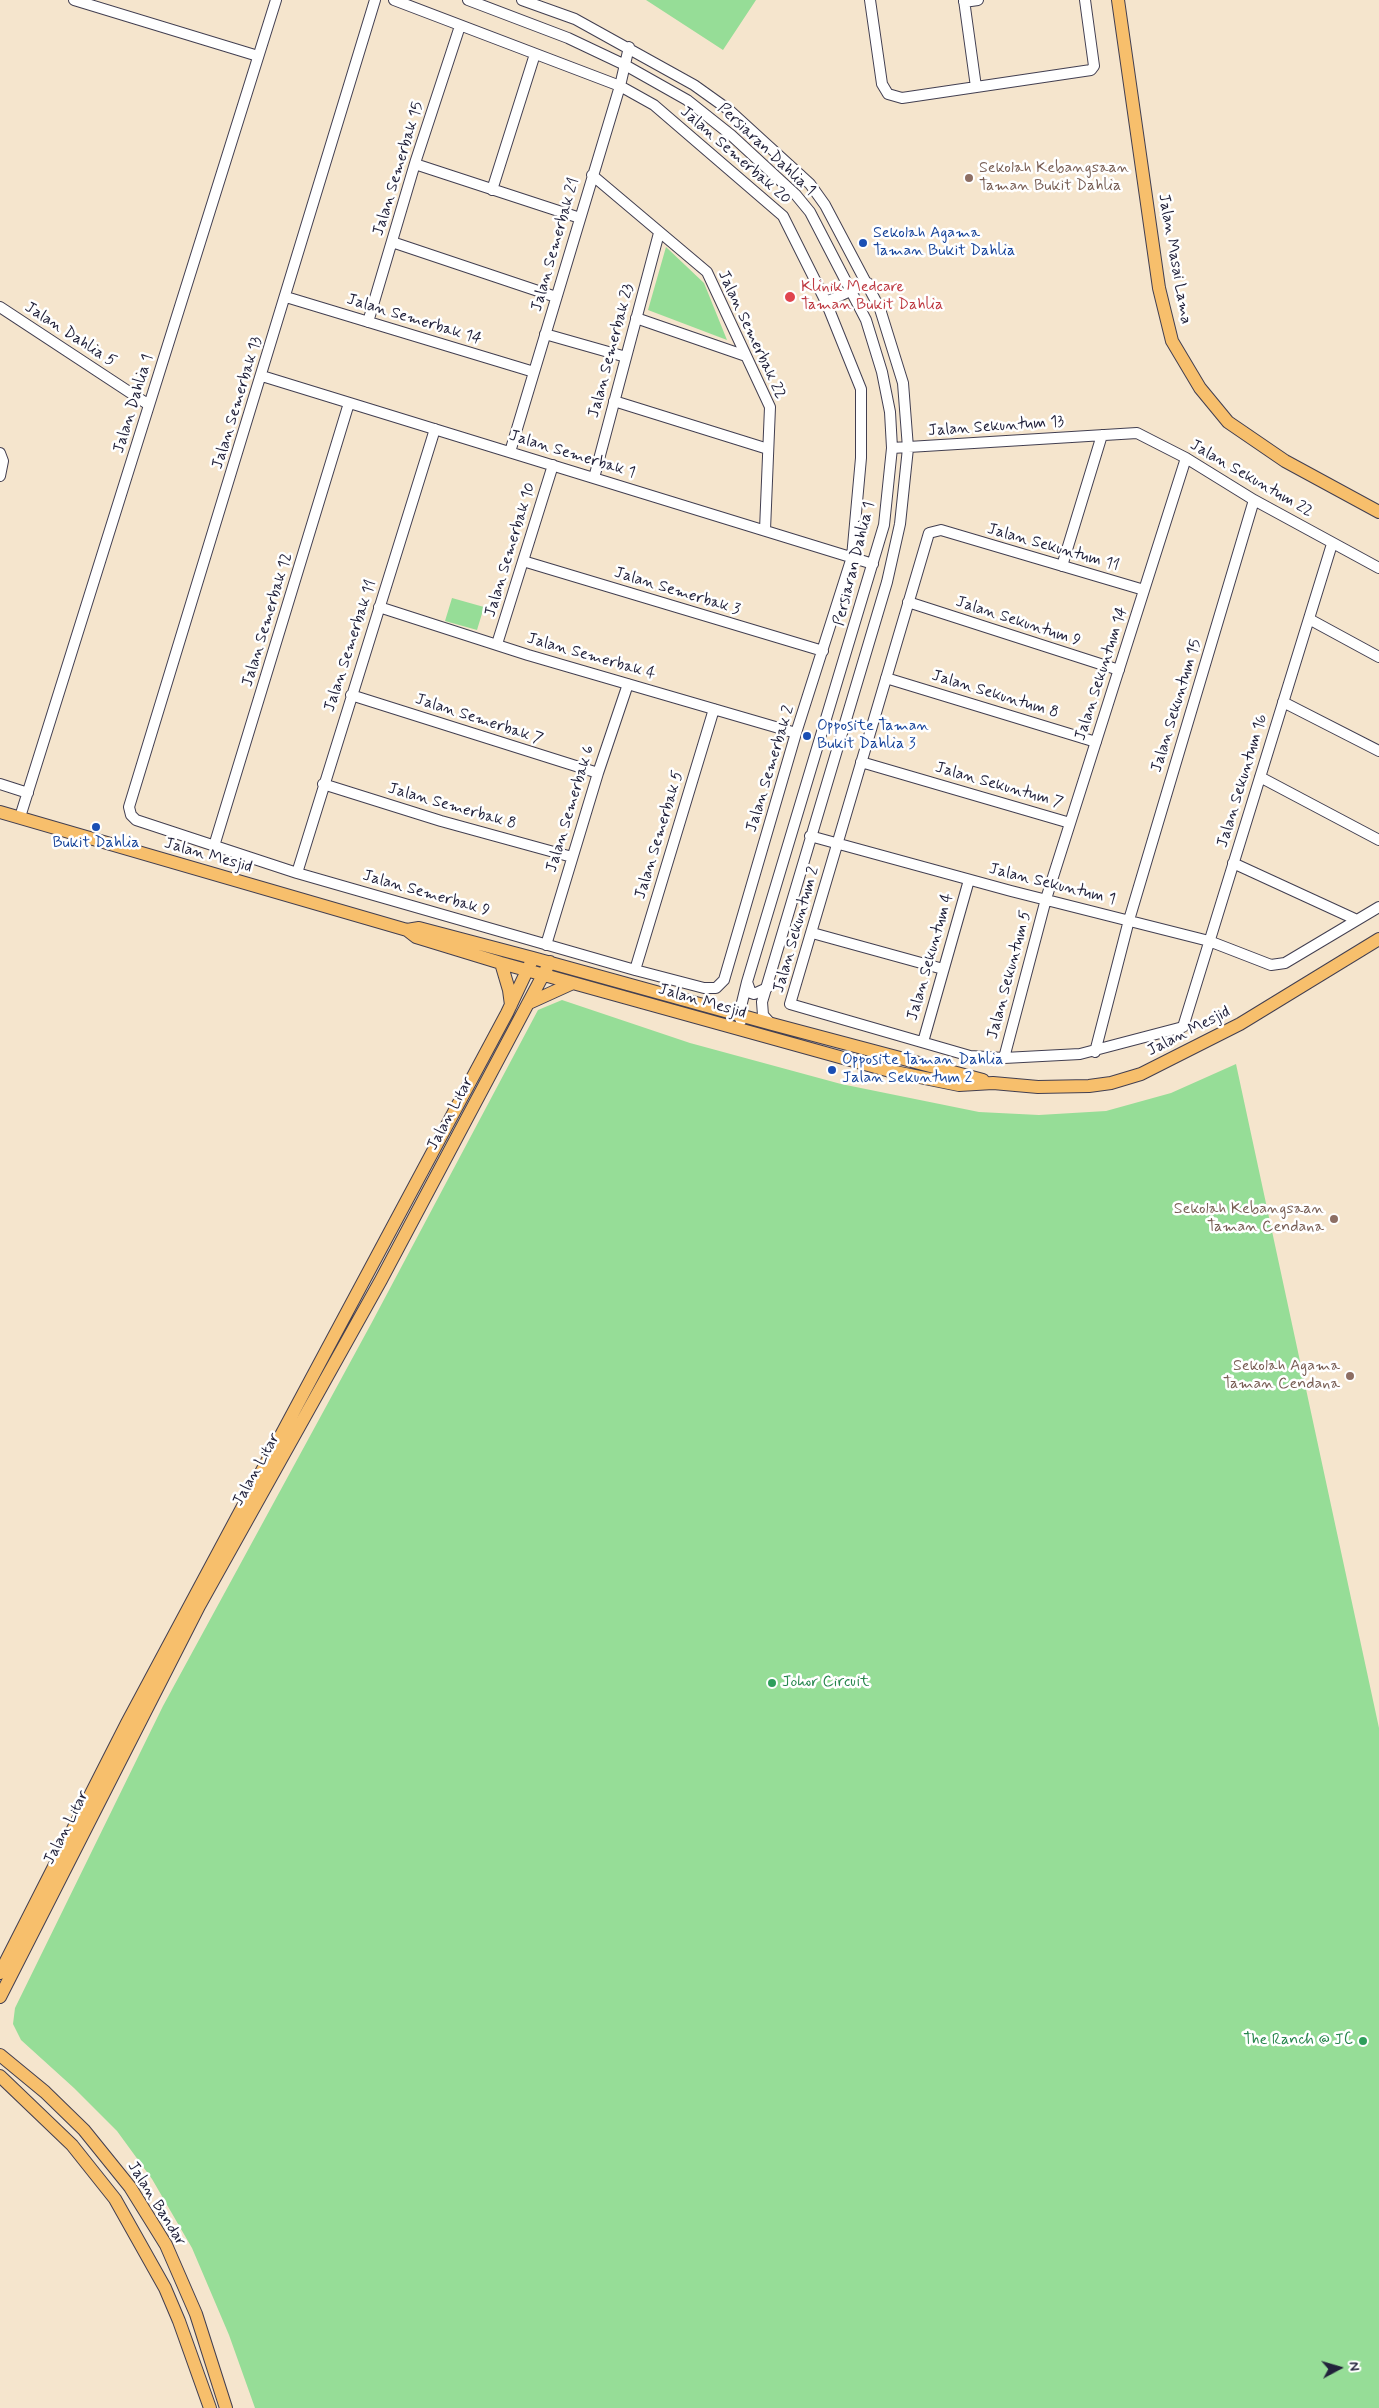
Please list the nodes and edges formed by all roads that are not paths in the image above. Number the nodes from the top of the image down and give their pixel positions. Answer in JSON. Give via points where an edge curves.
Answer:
{"nodes":[{"id":1,"x":74,"y":0,"type":"edge"},
{"id":2,"x":276,"y":0,"type":"edge"},
{"id":3,"x":375,"y":0,"type":"edge"},
{"id":4,"x":394,"y":0,"type":"edge"},
{"id":5,"x":468,"y":0,"type":"edge"},
{"id":6,"x":522,"y":0,"type":"edge"},
{"id":7,"x":870,"y":0,"type":"edge"},
{"id":8,"x":978,"y":0,"type":"edge"},
{"id":9,"x":1085,"y":0,"type":"edge"},
{"id":10,"x":1118,"y":0,"type":"edge"},
{"id":11,"x":964,"y":1,"type":"edge"},
{"id":12,"x":460,"y":26,"type":"junction"},
{"id":13,"x":629,"y":47,"type":"junction"},
{"id":14,"x":535,"y":54,"type":"junction"},
{"id":15,"x":258,"y":56,"type":"junction"},
{"id":16,"x":625,"y":65,"type":"junction"},
{"id":17,"x":620,"y":86,"type":"junction"},
{"id":18,"x":976,"y":87,"type":"junction"},
{"id":19,"x":415,"y":164,"type":"junction"},
{"id":20,"x":592,"y":175,"type":"junction"},
{"id":21,"x":492,"y":190,"type":"junction"},
{"id":22,"x":580,"y":218,"type":"junction"},
{"id":23,"x":659,"y":233,"type":"junction"},
{"id":24,"x":392,"y":242,"type":"junction"},
{"id":25,"x":868,"y":283,"type":"junction"},
{"id":26,"x":852,"y":290,"type":"junction"},
{"id":27,"x":286,"y":297,"type":"junction"},
{"id":28,"x":556,"y":297,"type":"junction"},
{"id":29,"x":826,"y":302,"type":"junction"},
{"id":30,"x":0,"y":307,"type":"edge"},
{"id":31,"x":636,"y":318,"type":"junction"},
{"id":32,"x":368,"y":322,"type":"junction"},
{"id":33,"x":545,"y":334,"type":"junction"},
{"id":34,"x":746,"y":356,"type":"junction"},
{"id":35,"x":626,"y":357,"type":"junction"},
{"id":36,"x":534,"y":372,"type":"junction"},
{"id":37,"x":262,"y":376,"type":"junction"},
{"id":38,"x":614,"y":400,"type":"junction"},
{"id":39,"x":349,"y":403,"type":"junction"},
{"id":40,"x":149,"y":405,"type":"junction"},
{"id":41,"x":435,"y":429,"type":"junction"},
{"id":42,"x":1102,"y":435,"type":"junction"},
{"id":43,"x":768,"y":448,"type":"junction"},
{"id":44,"x":892,"y":448,"type":"junction"},
{"id":45,"x":908,"y":448,"type":"junction"},
{"id":46,"x":510,"y":452,"type":"junction"},
{"id":47,"x":0,"y":454,"type":"edge"},
{"id":48,"x":1186,"y":458,"type":"junction"},
{"id":49,"x":553,"y":465,"type":"junction"},
{"id":50,"x":0,"y":476,"type":"edge"},
{"id":51,"x":594,"y":478,"type":"junction"},
{"id":52,"x":1254,"y":500,"type":"junction"},
{"id":53,"x":1379,"y":512,"type":"edge"},
{"id":54,"x":765,"y":530,"type":"junction"},
{"id":55,"x":954,"y":534,"type":"joint"},
{"id":56,"x":1332,"y":544,"type":"junction"},
{"id":57,"x":852,"y":557,"type":"junction"},
{"id":58,"x":523,"y":561,"type":"junction"},
{"id":59,"x":874,"y":564,"type":"junction"},
{"id":60,"x":1062,"y":566,"type":"junction"},
{"id":61,"x":1379,"y":568,"type":"edge"},
{"id":62,"x":1144,"y":590,"type":"junction"},
{"id":63,"x":908,"y":602,"type":"junction"},
{"id":64,"x":379,"y":607,"type":"junction"},
{"id":65,"x":1309,"y":618,"type":"junction"},
{"id":66,"x":497,"y":644,"type":"junction"},
{"id":67,"x":822,"y":651,"type":"junction"},
{"id":68,"x":1379,"y":656,"type":"edge"},
{"id":69,"x":1119,"y":670,"type":"junction"},
{"id":70,"x":886,"y":678,"type":"junction"},
{"id":71,"x":628,"y":684,"type":"junction"},
{"id":72,"x":351,"y":695,"type":"junction"},
{"id":73,"x":1283,"y":702,"type":"junction"},
{"id":74,"x":714,"y":709,"type":"junction"},
{"id":75,"x":796,"y":733,"type":"junction"},
{"id":76,"x":1096,"y":742,"type":"junction"},
{"id":77,"x":1379,"y":751,"type":"edge"},
{"id":78,"x":861,"y":762,"type":"junction"},
{"id":79,"x":598,"y":773,"type":"junction"},
{"id":80,"x":1260,"y":777,"type":"junction"},
{"id":81,"x":0,"y":784,"type":"edge"},
{"id":82,"x":324,"y":784,"type":"junction"},
{"id":83,"x":28,"y":793,"type":"junction"},
{"id":84,"x":0,"y":812,"type":"edge"},
{"id":85,"x":132,"y":815,"type":"joint"},
{"id":86,"x":20,"y":817,"type":"junction"},
{"id":87,"x":1070,"y":823,"type":"junction"},
{"id":88,"x":810,"y":836,"type":"junction"},
{"id":89,"x":1379,"y":840,"type":"edge"},
{"id":90,"x":837,"y":843,"type":"junction"},
{"id":91,"x":214,"y":846,"type":"junction"},
{"id":92,"x":572,"y":857,"type":"junction"},
{"id":93,"x":1233,"y":863,"type":"junction"},
{"id":94,"x":297,"y":873,"type":"junction"},
{"id":95,"x":969,"y":880,"type":"junction"},
{"id":96,"x":1046,"y":899,"type":"junction"},
{"id":97,"x":1379,"y":906,"type":"edge"},
{"id":98,"x":1129,"y":920,"type":"junction"},
{"id":99,"x":1358,"y":920,"type":"junction"},
{"id":100,"x":407,"y":930,"type":"junction"},
{"id":101,"x":816,"y":934,"type":"dead end"},
{"id":102,"x":1379,"y":939,"type":"edge"},
{"id":103,"x":1210,"y":941,"type":"junction"},
{"id":104,"x":546,"y":944,"type":"junction"},
{"id":105,"x":533,"y":958,"type":"junction"},
{"id":106,"x":550,"y":962,"type":"junction"},
{"id":107,"x":500,"y":963,"type":"junction"},
{"id":108,"x":527,"y":970,"type":"junction"},
{"id":109,"x":636,"y":970,"type":"junction"},
{"id":110,"x":943,"y":970,"type":"junction"},
{"id":111,"x":543,"y":975,"type":"junction"},
{"id":112,"x":747,"y":982,"type":"junction"},
{"id":113,"x":573,"y":983,"type":"junction"},
{"id":114,"x":716,"y":988,"type":"joint"},
{"id":115,"x":767,"y":988,"type":"junction"},
{"id":116,"x":529,"y":1003,"type":"junction"},
{"id":117,"x":511,"y":1005,"type":"junction"},
{"id":118,"x":739,"y":1015,"type":"junction"},
{"id":119,"x":772,"y":1024,"type":"junction"},
{"id":120,"x":1182,"y":1027,"type":"joint"},
{"id":121,"x":745,"y":1031,"type":"junction"},
{"id":122,"x":923,"y":1042,"type":"junction"},
{"id":123,"x":1095,"y":1052,"type":"junction"},
{"id":124,"x":1004,"y":1058,"type":"junction"},
{"id":125,"x":993,"y":1083,"type":"junction"},
{"id":126,"x":0,"y":1973,"type":"edge"},
{"id":127,"x":0,"y":1997,"type":"edge"},
{"id":128,"x":1,"y":2055,"type":"edge"},
{"id":129,"x":0,"y":2076,"type":"edge"},
{"id":130,"x":210,"y":2408,"type":"edge"},
{"id":131,"x":226,"y":2408,"type":"edge"}],
"edges":[{"from":1,"to":15,"type":"street"},
{"from":2,"to":15,"type":"street","name":"Jalan Dahlia 1"},
{"from":3,"to":27,"type":"street","name":"Jalan Semerbak 13"},
{"from":4,"to":12,"type":"street","name":"Jalan Semerbak 20"},
{"from":5,"to":16,"type":"street","name":"Persiaran Dahlia 1","via":[[568,38]]},
{"from":6,"to":13,"type":"street","name":"Persiaran Dahlia 1","via":[[575,19]]},
{"from":7,"to":18,"type":"street","via":[[882,84],[888,94],[902,98]]},
{"from":8,"to":11,"type":"street"},
{"from":9,"to":18,"type":"street","via":[[1094,66],[1091,70]]},
{"from":10,"to":53,"type":"main road","name":"Jalan Masai Lama","via":[[1159,288],[1172,341],[1200,388],[1228,422],[1285,461]]},
{"from":11,"to":18,"type":"street"},
{"from":12,"to":14,"type":"street","name":"Jalan Semerbak 20"},
{"from":12,"to":19,"type":"street","name":"Jalan Semerbak 15"},
{"from":13,"to":16,"type":"street","name":"Jalan Semerbak 21"},
{"from":13,"to":25,"type":"street","name":"Persiaran Dahlia 1","via":[[729,110],[810,184]]},
{"from":14,"to":17,"type":"street","name":"Jalan Semerbak 20"},
{"from":14,"to":21,"type":"street"},
{"from":15,"to":40,"type":"street","name":"Jalan Dahlia 1"},
{"from":16,"to":17,"type":"street","name":"Jalan Semerbak 21"},
{"from":16,"to":26,"type":"street","name":"Persiaran Dahlia 1","via":[[687,100],[731,134],[796,195],[810,212]]},
{"from":17,"to":20,"type":"street","name":"Jalan Semerbak 21"},
{"from":17,"to":29,"type":"street","name":"Jalan Semerbak 20","via":[[654,105],[783,216]]},
{"from":19,"to":21,"type":"street"},
{"from":19,"to":24,"type":"street","name":"Jalan Semerbak 15"},
{"from":20,"to":22,"type":"street","name":"Jalan Semerbak 21"},
{"from":20,"to":23,"type":"street","name":"Jalan Semerbak 22"},
{"from":21,"to":22,"type":"street"},
{"from":22,"to":28,"type":"street","name":"Jalan Semerbak 21"},
{"from":23,"to":31,"type":"street","name":"Jalan Semerbak 23"},
{"from":23,"to":34,"type":"street","name":"Jalan Semerbak 22","via":[[707,272]]},
{"from":24,"to":28,"type":"street"},
{"from":24,"to":32,"type":"street","name":"Jalan Semerbak 15"},
{"from":25,"to":26,"type":"street"},
{"from":25,"to":45,"type":"street","name":"Persiaran Dahlia 1","via":[[891,337],[903,383]]},
{"from":26,"to":29,"type":"street"},
{"from":26,"to":44,"type":"street","name":"Persiaran Dahlia 1","via":[[866,320],[882,372],[890,412]]},
{"from":27,"to":32,"type":"street","name":"Jalan Semerbak 14"},
{"from":27,"to":37,"type":"street","name":"Jalan Semerbak 13"},
{"from":28,"to":33,"type":"street","name":"Jalan Semerbak 21"},
{"from":29,"to":57,"type":"street","name":"Jalan Semerbak 20","via":[[862,389],[861,458]]},
{"from":30,"to":40,"type":"street","name":"Jalan Dahlia 5"},
{"from":31,"to":34,"type":"street"},
{"from":31,"to":35,"type":"street","name":"Jalan Semerbak 23"},
{"from":32,"to":36,"type":"street","name":"Jalan Semerbak 14"},
{"from":33,"to":35,"type":"street"},
{"from":33,"to":36,"type":"street","name":"Jalan Semerbak 21"},
{"from":34,"to":43,"type":"street","name":"Jalan Semerbak 22","via":[[770,407]]},
{"from":35,"to":38,"type":"street","name":"Jalan Semerbak 23"},
{"from":36,"to":46,"type":"street","name":"Jalan Semerbak 21"},
{"from":37,"to":39,"type":"street","name":"Jalan Semerbak 1"},
{"from":37,"to":85,"type":"street","name":"Jalan Semerbak 13","via":[[130,807]]},
{"from":38,"to":43,"type":"street"},
{"from":38,"to":51,"type":"street","name":"Jalan Semerbak 23"},
{"from":39,"to":41,"type":"street","name":"Jalan Semerbak 1"},
{"from":39,"to":91,"type":"street","name":"Jalan Semerbak 12"},
{"from":40,"to":83,"type":"street","name":"Jalan Dahlia 1"},
{"from":41,"to":46,"type":"street","name":"Jalan Semerbak 1"},
{"from":41,"to":64,"type":"street","name":"Jalan Semerbak 11"},
{"from":42,"to":45,"type":"street","name":"Jalan Sekuntum 13"},
{"from":42,"to":48,"type":"street","name":"Jalan Sekuntum 22","via":[[1137,433]]},
{"from":42,"to":60,"type":"street"},
{"from":43,"to":54,"type":"street","name":"Jalan Semerbak 22"},
{"from":44,"to":45,"type":"street","name":"Jalan Sekuntum 13"},
{"from":44,"to":59,"type":"street","name":"Persiaran Dahlia 1","via":[[884,525]]},
{"from":45,"to":88,"type":"street","name":"Persiaran Dahlia 1","via":[[900,524],[887,582]]},
{"from":46,"to":49,"type":"street","name":"Jalan Semerbak 1"},
{"from":47,"to":50,"type":"street","via":[[3,461]]},
{"from":48,"to":52,"type":"street","name":"Jalan Sekuntum 22"},
{"from":48,"to":62,"type":"street","name":"Jalan Sekuntum 14"},
{"from":49,"to":51,"type":"street","name":"Jalan Semerbak 1"},
{"from":49,"to":58,"type":"street","name":"Jalan Semerbak 10"},
{"from":51,"to":54,"type":"street","name":"Jalan Semerbak 1"},
{"from":52,"to":56,"type":"street","name":"Jalan Sekuntum 22"},
{"from":52,"to":98,"type":"street","name":"Jalan Sekuntum 15"},
{"from":54,"to":57,"type":"street","name":"Jalan Semerbak 1"},
{"from":55,"to":60,"type":"street","name":"Jalan Sekuntum 11"},
{"from":55,"to":63,"type":"street","name":"Jalan Sekuntum 2","via":[[936,529],[930,533]]},
{"from":56,"to":61,"type":"street","name":"Jalan Sekuntum 22"},
{"from":56,"to":65,"type":"street","name":"Jalan Sekuntum 16"},
{"from":57,"to":59,"type":"street","name":"Jalan Semerbak 1"},
{"from":57,"to":67,"type":"street","name":"Jalan Semerbak 2"},
{"from":58,"to":66,"type":"street","name":"Jalan Semerbak 10"},
{"from":58,"to":67,"type":"street","name":"Jalan Semerbak 3"},
{"from":59,"to":112,"type":"street","name":"Persiaran Dahlia 1"},
{"from":60,"to":62,"type":"street","name":"Jalan Sekuntum 11"},
{"from":62,"to":69,"type":"street","name":"Jalan Sekuntum 14"},
{"from":63,"to":69,"type":"street","name":"Jalan Sekuntum 9"},
{"from":63,"to":70,"type":"street","name":"Jalan Sekuntum 2"},
{"from":64,"to":66,"type":"street","name":"Jalan Semerbak 4"},
{"from":64,"to":72,"type":"street","name":"Jalan Semerbak 11"},
{"from":65,"to":68,"type":"street"},
{"from":65,"to":73,"type":"street","name":"Jalan Sekuntum 16"},
{"from":66,"to":71,"type":"street","name":"Jalan Semerbak 4"},
{"from":67,"to":75,"type":"street","name":"Jalan Semerbak 2"},
{"from":69,"to":76,"type":"street","name":"Jalan Sekuntum 14"},
{"from":70,"to":76,"type":"street","name":"Jalan Sekuntum 8"},
{"from":70,"to":78,"type":"street","name":"Jalan Sekuntum 2"},
{"from":71,"to":74,"type":"street","name":"Jalan Semerbak 4"},
{"from":71,"to":79,"type":"street","name":"Jalan Semerbak 6"},
{"from":72,"to":79,"type":"street","name":"Jalan Semerbak 7"},
{"from":72,"to":82,"type":"street","name":"Jalan Semerbak 11"},
{"from":73,"to":77,"type":"street"},
{"from":73,"to":80,"type":"street","name":"Jalan Sekuntum 16"},
{"from":74,"to":75,"type":"street","name":"Jalan Semerbak 4"},
{"from":74,"to":109,"type":"street","name":"Jalan Semerbak 5"},
{"from":75,"to":114,"type":"street","name":"Jalan Semerbak 2","via":[[724,980]]},
{"from":76,"to":87,"type":"street","name":"Jalan Sekuntum 14"},
{"from":78,"to":87,"type":"street","name":"Jalan Sekuntum 7"},
{"from":78,"to":90,"type":"street","name":"Jalan Sekuntum 2"},
{"from":79,"to":92,"type":"street","name":"Jalan Semerbak 6"},
{"from":80,"to":89,"type":"street"},
{"from":80,"to":93,"type":"street","name":"Jalan Sekuntum 16"},
{"from":81,"to":83,"type":"street"},
{"from":82,"to":92,"type":"street","name":"Jalan Semerbak 8"},
{"from":82,"to":94,"type":"street","name":"Jalan Semerbak 11"},
{"from":83,"to":86,"type":"street","name":"Jalan Dahlia 1"},
{"from":84,"to":86,"type":"main road","name":"Jalan Mesjid"},
{"from":85,"to":91,"type":"street","name":"Jalan Semerbak 9","via":[[136,820]]},
{"from":86,"to":100,"type":"main road","name":"Jalan Mesjid"},
{"from":87,"to":96,"type":"street","name":"Jalan Sekuntum 14"},
{"from":88,"to":90,"type":"street","name":"Jalan Sekuntum 1"},
{"from":88,"to":115,"type":"street","name":"Persiaran Dahlia 1"},
{"from":90,"to":95,"type":"street","name":"Jalan Sekuntum 1"},
{"from":90,"to":122,"type":"street","name":"Jalan Sekuntum 2","via":[[790,1004]]},
{"from":91,"to":94,"type":"street","name":"Jalan Semerbak 9"},
{"from":92,"to":104,"type":"street","name":"Jalan Semerbak 6"},
{"from":93,"to":99,"type":"street"},
{"from":93,"to":103,"type":"street","name":"Jalan Sekuntum 16"},
{"from":94,"to":104,"type":"street","name":"Jalan Semerbak 9"},
{"from":95,"to":96,"type":"street","name":"Jalan Sekuntum 1"},
{"from":95,"to":110,"type":"street","name":"Jalan Sekuntum 4"},
{"from":96,"to":98,"type":"street","name":"Jalan Sekuntum 1"},
{"from":96,"to":124,"type":"street","name":"Jalan Sekuntum 5"},
{"from":97,"to":99,"type":"street"},
{"from":98,"to":103,"type":"street","name":"Jalan Sekuntum 1"},
{"from":98,"to":123,"type":"street","name":"Jalan Sekuntum 15"},
{"from":99,"to":103,"type":"street","name":"Jalan Sekuntum 1","via":[[1285,963],[1271,965]]},
{"from":100,"to":105,"type":"main road","name":"Jalan Mesjid","via":[[419,928]]},
{"from":100,"to":107,"type":"main road","name":"Jalan Mesjid","via":[[416,937]]},
{"from":101,"to":110,"type":"street"},
{"from":102,"to":125,"type":"main road","name":"Jalan Mesjid","via":[[1240,1024],[1141,1074],[1089,1086],[1038,1087]]},
{"from":103,"to":120,"type":"street","name":"Jalan Sekuntum 16"},
{"from":104,"to":109,"type":"street","name":"Jalan Semerbak 9"},
{"from":105,"to":106,"type":"main road","name":"Jalan Mesjid"},
{"from":105,"to":108,"type":"main road","name":"Jalan Litar"},
{"from":106,"to":111,"type":"main road","name":"Jalan Litar"},
{"from":106,"to":118,"type":"main road","name":"Jalan Mesjid"},
{"from":107,"to":108,"type":"main road","name":"Jalan Mesjid"},
{"from":107,"to":117,"type":"main road"},
{"from":108,"to":111,"type":"main road","name":"Jalan Mesjid"},
{"from":108,"to":117,"type":"main road","name":"Jalan Litar"},
{"from":109,"to":114,"type":"street","name":"Jalan Semerbak 9","via":[[704,988]]},
{"from":110,"to":122,"type":"street","name":"Jalan Sekuntum 4"},
{"from":111,"to":113,"type":"main road","name":"Jalan Mesjid"},
{"from":111,"to":116,"type":"main road","name":"Jalan Litar"},
{"from":112,"to":115,"type":"street","via":[[754,994]]},
{"from":112,"to":118,"type":"street","name":"Persiaran Dahlia 1"},
{"from":113,"to":116,"type":"main road"},
{"from":113,"to":121,"type":"main road","name":"Jalan Mesjid"},
{"from":115,"to":119,"type":"street","name":"Persiaran Dahlia 1","via":[[761,1009]]},
{"from":116,"to":127,"type":"main road","name":"Jalan Litar","via":[[381,1280],[199,1606]]},
{"from":117,"to":126,"type":"main road","name":"Jalan Litar","via":[[185,1611]]},
{"from":118,"to":119,"type":"main road","name":"Jalan Mesjid"},
{"from":118,"to":121,"type":"street"},
{"from":119,"to":125,"type":"main road","name":"Jalan Mesjid"},
{"from":120,"to":123,"type":"street","name":"Jalan Sekuntum 2"},
{"from":121,"to":125,"type":"main road","name":"Jalan Mesjid","via":[[890,1071],[959,1085]]},
{"from":122,"to":124,"type":"street","name":"Jalan Sekuntum 2","via":[[970,1056]]},
{"from":123,"to":124,"type":"street","name":"Jalan Sekuntum 2","via":[[1042,1058]]},
{"from":128,"to":131,"type":"main road","name":"Jalan Bandar","via":[[84,2130],[130,2187],[166,2245],[196,2314]]},
{"from":129,"to":130,"type":"main road","name":"Jalan Bandar","via":[[72,2145],[115,2199],[165,2288]]}]}
